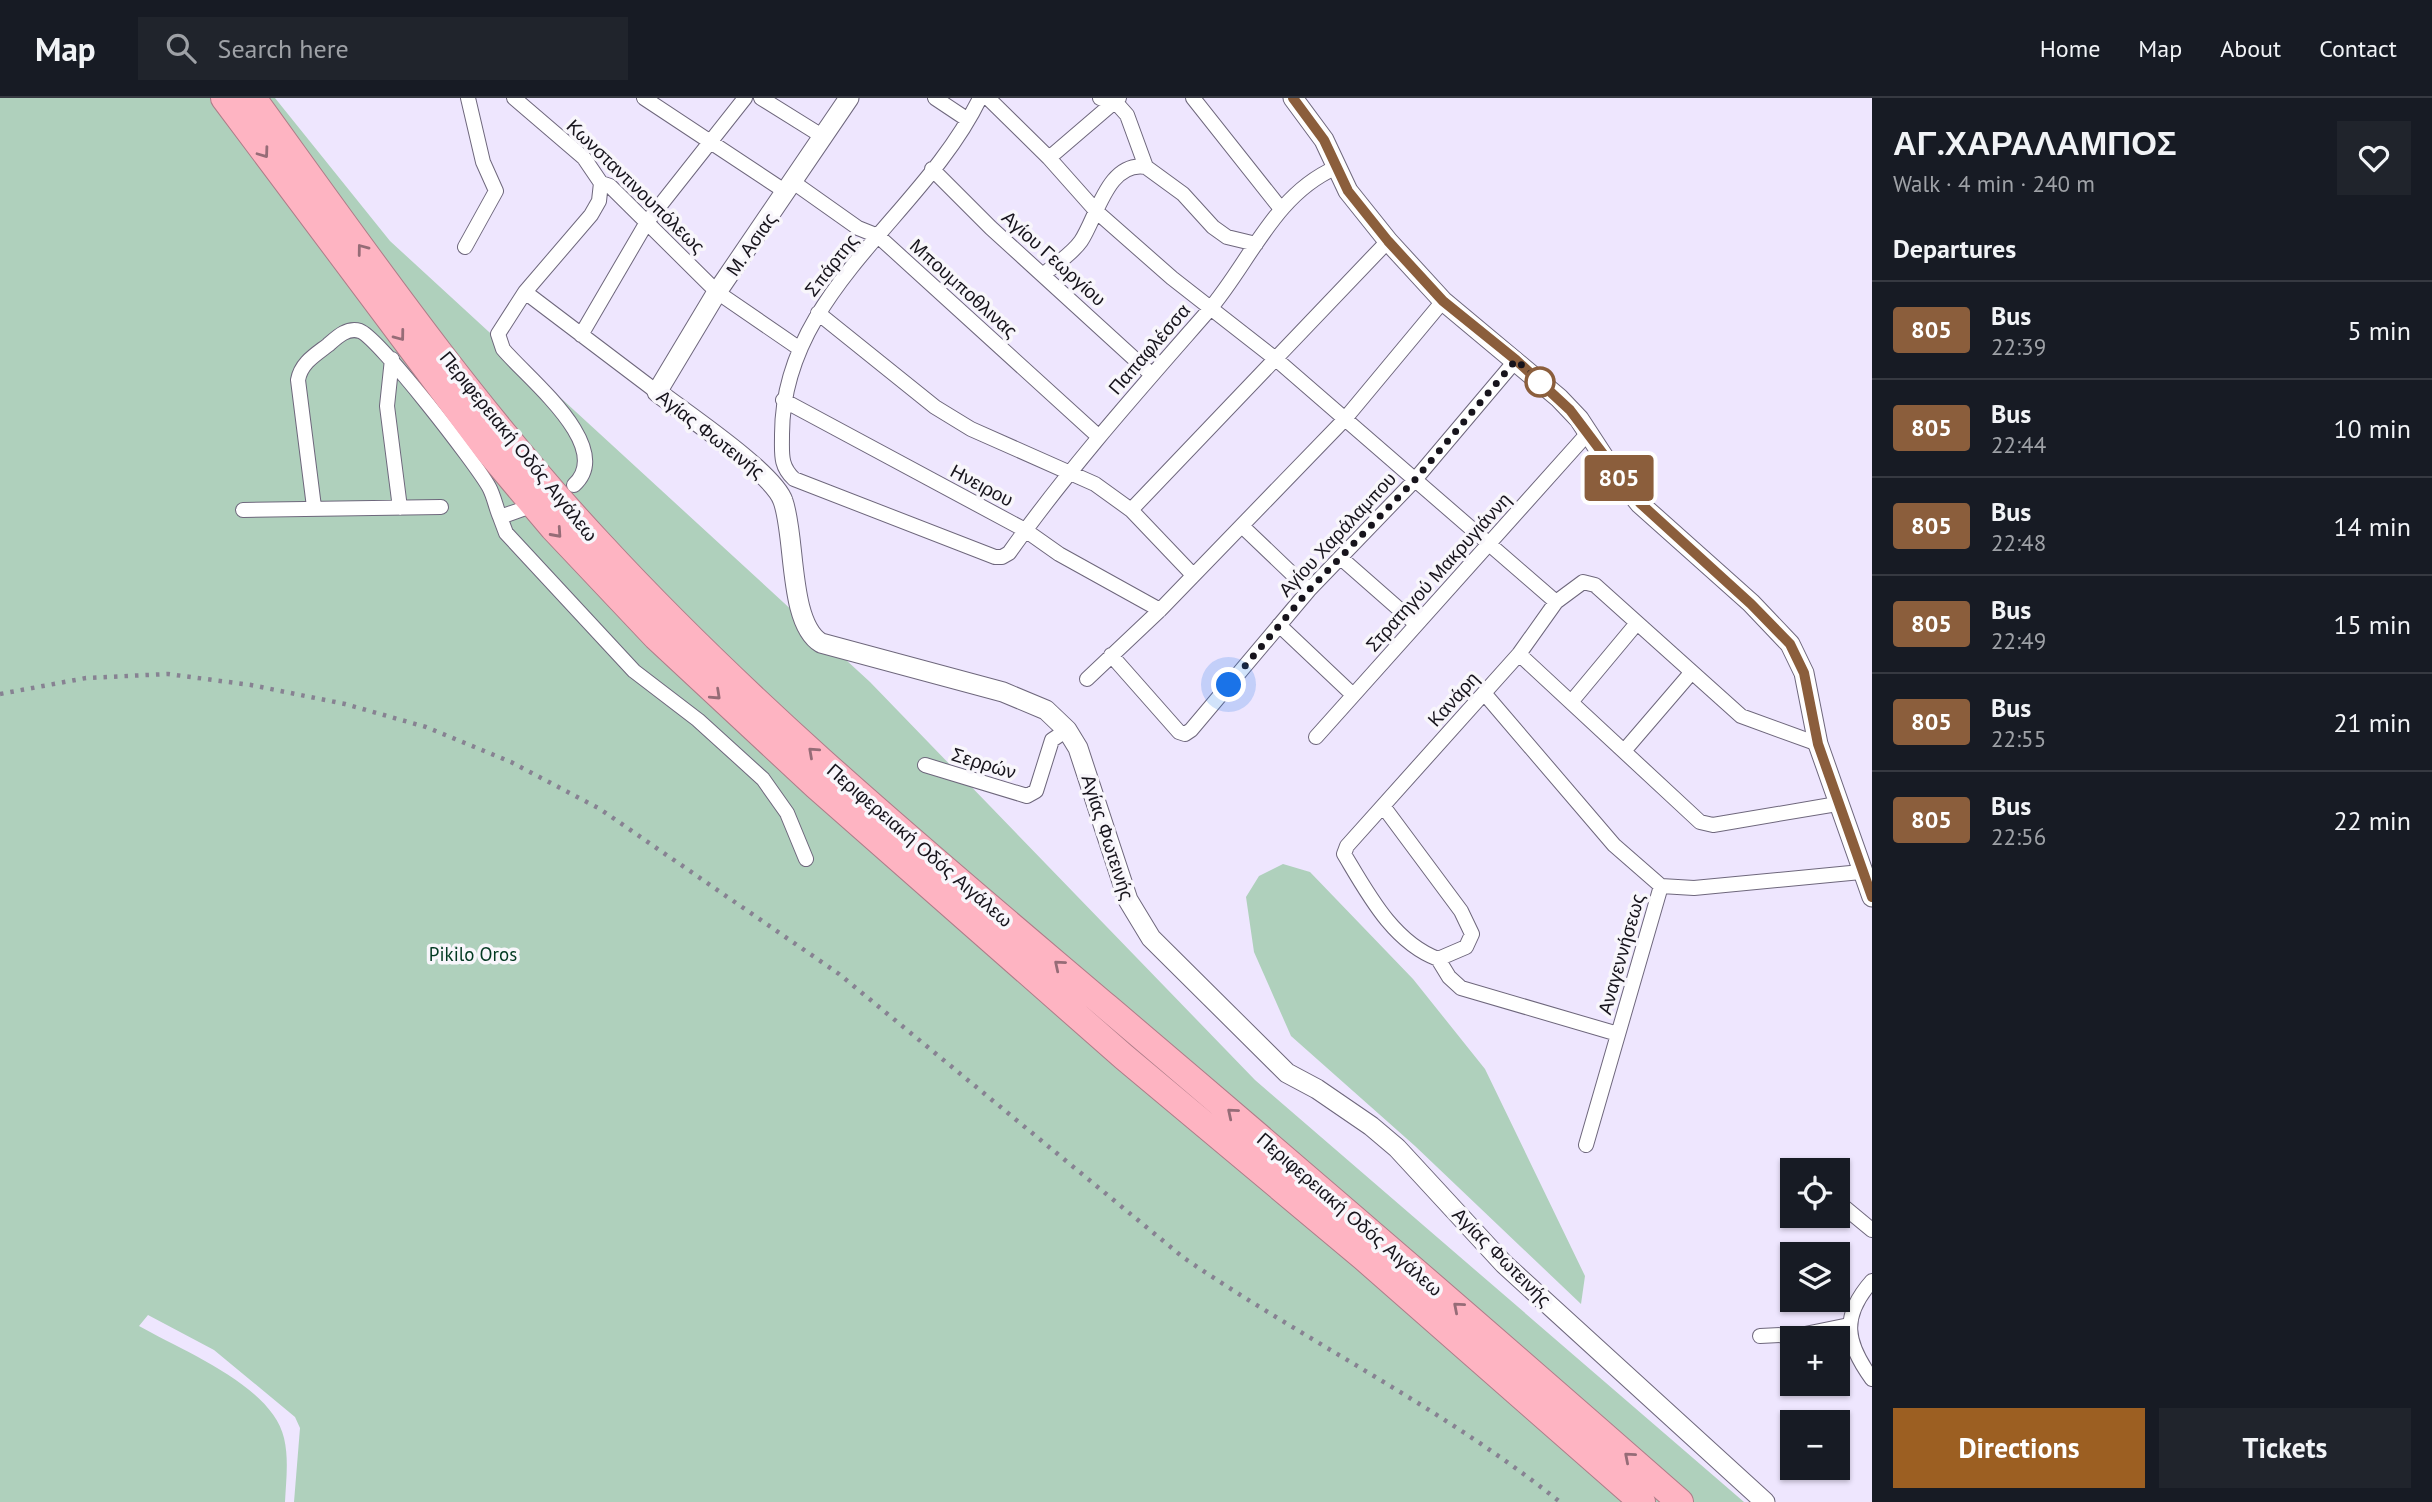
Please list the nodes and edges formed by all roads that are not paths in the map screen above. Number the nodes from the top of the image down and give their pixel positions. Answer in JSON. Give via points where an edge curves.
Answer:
{"nodes":[{"id":1,"x":224,"y":98,"type":"edge"},
{"id":2,"x":253,"y":98,"type":"edge"},
{"id":3,"x":468,"y":98,"type":"edge"},
{"id":4,"x":514,"y":98,"type":"edge"},
{"id":5,"x":644,"y":98,"type":"edge"},
{"id":6,"x":745,"y":98,"type":"edge"},
{"id":7,"x":761,"y":98,"type":"edge"},
{"id":8,"x":849,"y":98,"type":"edge"},
{"id":9,"x":935,"y":98,"type":"edge"},
{"id":10,"x":980,"y":98,"type":"edge"},
{"id":11,"x":988,"y":98,"type":"edge"},
{"id":12,"x":1192,"y":98,"type":"edge"},
{"id":13,"x":1293,"y":98,"type":"edge"},
{"id":14,"x":1110,"y":100,"type":"edge"},
{"id":15,"x":968,"y":120,"type":"junction"},
{"id":16,"x":822,"y":136,"type":"junction"},
{"id":17,"x":708,"y":142,"type":"junction"},
{"id":18,"x":1049,"y":158,"type":"junction"},
{"id":19,"x":1146,"y":167,"type":"junction"},
{"id":20,"x":1335,"y":168,"type":"junction"},
{"id":21,"x":932,"y":169,"type":"junction"},
{"id":22,"x":601,"y":183,"type":"junction"},
{"id":23,"x":790,"y":188,"type":"junction"},
{"id":24,"x":1281,"y":209,"type":"junction"},
{"id":25,"x":1097,"y":212,"type":"junction"},
{"id":26,"x":647,"y":222,"type":"junction"},
{"id":27,"x":878,"y":236,"type":"junction"},
{"id":28,"x":1388,"y":241,"type":"junction"},
{"id":29,"x":1256,"y":244,"type":"junction"},
{"id":30,"x":464,"y":247,"type":"dead end"},
{"id":31,"x":1044,"y":274,"type":"junction"},
{"id":32,"x":525,"y":292,"type":"junction"},
{"id":33,"x":717,"y":292,"type":"junction"},
{"id":34,"x":1443,"y":301,"type":"junction"},
{"id":35,"x":1211,"y":307,"type":"junction"},
{"id":36,"x":818,"y":313,"type":"junction"},
{"id":37,"x":581,"y":335,"type":"junction"},
{"id":38,"x":800,"y":349,"type":"junction"},
{"id":39,"x":392,"y":359,"type":"junction"},
{"id":40,"x":1277,"y":360,"type":"junction"},
{"id":41,"x":1516,"y":360,"type":"junction"},
{"id":42,"x":1151,"y":374,"type":"junction"},
{"id":43,"x":657,"y":392,"type":"junction"},
{"id":44,"x":783,"y":400,"type":"junction"},
{"id":45,"x":1344,"y":420,"type":"junction"},
{"id":46,"x":1588,"y":433,"type":"junction"},
{"id":47,"x":1098,"y":437,"type":"junction"},
{"id":48,"x":1071,"y":471,"type":"junction"},
{"id":49,"x":1413,"y":482,"type":"junction"},
{"id":50,"x":574,"y":485,"type":"dead end"},
{"id":51,"x":314,"y":507,"type":"junction"},
{"id":52,"x":440,"y":507,"type":"dead end"},
{"id":53,"x":400,"y":508,"type":"junction"},
{"id":54,"x":523,"y":509,"type":"dead end"},
{"id":55,"x":243,"y":510,"type":"dead end"},
{"id":56,"x":1131,"y":510,"type":"junction"},
{"id":57,"x":500,"y":517,"type":"junction"},
{"id":58,"x":1243,"y":527,"type":"junction"},
{"id":59,"x":1025,"y":530,"type":"junction"},
{"id":60,"x":1488,"y":545,"type":"junction"},
{"id":61,"x":995,"y":556,"type":"joint"},
{"id":62,"x":1342,"y":559,"type":"junction"},
{"id":63,"x":1193,"y":575,"type":"junction"},
{"id":64,"x":1309,"y":590,"type":"junction"},
{"id":65,"x":1556,"y":602,"type":"junction"},
{"id":66,"x":1160,"y":610,"type":"junction"},
{"id":67,"x":1637,"y":623,"type":"junction"},
{"id":68,"x":1416,"y":624,"type":"junction"},
{"id":69,"x":1279,"y":625,"type":"junction"},
{"id":70,"x":1519,"y":654,"type":"junction"},
{"id":71,"x":1111,"y":655,"type":"junction"},
{"id":72,"x":1691,"y":673,"type":"junction"},
{"id":73,"x":1087,"y":679,"type":"dead end"},
{"id":74,"x":1484,"y":693,"type":"junction"},
{"id":75,"x":1352,"y":694,"type":"junction"},
{"id":76,"x":1572,"y":701,"type":"junction"},
{"id":77,"x":1067,"y":730,"type":"junction"},
{"id":78,"x":1316,"y":737,"type":"dead end"},
{"id":79,"x":1818,"y":744,"type":"junction"},
{"id":80,"x":1624,"y":751,"type":"junction"},
{"id":81,"x":925,"y":765,"type":"dead end"},
{"id":82,"x":1837,"y":804,"type":"junction"},
{"id":83,"x":1383,"y":806,"type":"junction"},
{"id":84,"x":807,"y":859,"type":"dead end"},
{"id":85,"x":1861,"y":872,"type":"junction"},
{"id":86,"x":1661,"y":886,"type":"junction"},
{"id":87,"x":1872,"y":897,"type":"edge"},
{"id":88,"x":1438,"y":959,"type":"junction"},
{"id":89,"x":1618,"y":1034,"type":"junction"},
{"id":90,"x":1586,"y":1145,"type":"dead end"},
{"id":91,"x":1850,"y":1212,"type":"edge"},
{"id":92,"x":1872,"y":1230,"type":"edge"},
{"id":93,"x":1872,"y":1281,"type":"edge"},
{"id":94,"x":1849,"y":1325,"type":"junction"},
{"id":95,"x":1760,"y":1336,"type":"dead end"},
{"id":96,"x":1872,"y":1379,"type":"edge"},
{"id":97,"x":1642,"y":1502,"type":"edge"},
{"id":98,"x":1680,"y":1502,"type":"edge"},
{"id":99,"x":1765,"y":1502,"type":"edge"}],
"edges":[{"from":1,"to":97,"type":"highway","name":"Περιφερειακή Οδός Αιγάλεω","one_way":true,"via":[[496,461],[656,637],[816,786],[1103,1039],[1363,1257]]},
{"from":98,"to":2,"type":"highway","name":"Περιφερειακή Οδός Αιγάλεω","one_way":true,"via":[[832,769],[673,620],[570,512],[499,425]]},
{"from":3,"to":30,"type":"street","via":[[483,162],[496,191]]},
{"from":4,"to":22,"type":"street","name":"Κωνσταντινουπόλεως","via":[[584,158]]},
{"from":5,"to":17,"type":"street","name":"Μπουμποθλινας"},
{"from":6,"to":17,"type":"street"},
{"from":7,"to":16,"type":"street"},
{"from":8,"to":16,"type":"street","name":"Μ. Ασιας"},
{"from":9,"to":15,"type":"street"},
{"from":10,"to":15,"type":"street","name":"Σπάρτης"},
{"from":11,"to":18,"type":"street"},
{"from":12,"to":24,"type":"street"},
{"from":13,"to":20,"type":"street","via":[[1324,140]]},
{"from":14,"to":18,"type":"street"},
{"from":14,"to":19,"type":"street","via":[[1127,115]]},
{"from":15,"to":21,"type":"street","name":"Σπάρτης"},
{"from":16,"to":23,"type":"street","name":"Μ. Ασιας"},
{"from":17,"to":23,"type":"street","name":"Μπουμποθλινας"},
{"from":17,"to":26,"type":"street"},
{"from":18,"to":25,"type":"street"},
{"from":19,"to":25,"type":"street","via":[[1131,168],[1112,183]]},
{"from":19,"to":29,"type":"street","via":[[1183,194],[1220,232]]},
{"from":20,"to":24,"type":"street","name":"Παπαφλέσσα","via":[[1301,188]]},
{"from":20,"to":28,"type":"street"},
{"from":21,"to":27,"type":"street","name":"Σπάρτης"},
{"from":21,"to":31,"type":"street","name":"Αγίου Γεωργίου"},
{"from":22,"to":26,"type":"street","name":"Κωνσταντινουπόλεως","via":[[610,186]]},
{"from":22,"to":32,"type":"street","via":[[591,215]]},
{"from":23,"to":27,"type":"street","name":"Μπουμποθλινας"},
{"from":23,"to":33,"type":"street","name":"Μ. Ασιας"},
{"from":24,"to":29,"type":"street","name":"Παπαφλέσσα"},
{"from":25,"to":31,"type":"street","via":[[1075,248]]},
{"from":25,"to":35,"type":"street"},
{"from":26,"to":33,"type":"street","name":"Κωνσταντινουπόλεως"},
{"from":26,"to":37,"type":"street"},
{"from":27,"to":36,"type":"street","name":"Σπάρτης"},
{"from":27,"to":47,"type":"street","name":"Μπουμποθλινας"},
{"from":28,"to":34,"type":"street"},
{"from":28,"to":40,"type":"street"},
{"from":29,"to":35,"type":"street","name":"Παπαφλέσσα"},
{"from":31,"to":42,"type":"street","name":"Αγίου Γεωργίου"},
{"from":32,"to":37,"type":"street","name":"Αγίας Φωτεινής"},
{"from":32,"to":50,"type":"street","via":[[502,325],[499,344],[582,439],[587,460]]},
{"from":33,"to":38,"type":"street","name":"Κωνσταντινουπόλεως"},
{"from":33,"to":43,"type":"street","name":"Μ. Ασιας"},
{"from":34,"to":41,"type":"street"},
{"from":34,"to":45,"type":"street"},
{"from":35,"to":40,"type":"street"},
{"from":35,"to":42,"type":"street","name":"Παπαφλέσσα"},
{"from":36,"to":38,"type":"street","name":"Σπάρτης"},
{"from":36,"to":48,"type":"street","via":[[935,407],[971,429]]},
{"from":37,"to":43,"type":"street","name":"Αγίας Φωτεινής"},
{"from":38,"to":44,"type":"street","name":"Σπάρτης"},
{"from":39,"to":51,"type":"street","via":[[360,331],[350,330],[299,371]]},
{"from":39,"to":53,"type":"street","via":[[387,406]]},
{"from":39,"to":57,"type":"street","via":[[489,487]]},
{"from":40,"to":45,"type":"street"},
{"from":40,"to":56,"type":"street"},
{"from":41,"to":46,"type":"street"},
{"from":41,"to":49,"type":"street","name":"Αγίου Χαράλαμπου"},
{"from":42,"to":47,"type":"street","name":"Παπαφλέσσα"},
{"from":43,"to":77,"type":"street","name":"Αγίας Φωτεινής","via":[[777,488],[786,514],[803,617],[813,638],[1021,698],[1046,710]]},
{"from":44,"to":59,"type":"street","name":"Ηνειρου"},
{"from":44,"to":61,"type":"street","name":"Σπάρτης","via":[[782,464],[794,479]]},
{"from":45,"to":49,"type":"street"},
{"from":45,"to":58,"type":"street"},
{"from":46,"to":60,"type":"street","name":"Στρατηγού Μακρυγιάννη"},
{"from":46,"to":79,"type":"street","via":[[1640,503],[1790,644],[1804,673]]},
{"from":47,"to":48,"type":"street","name":"Παπαφλέσσα"},
{"from":48,"to":56,"type":"street"},
{"from":48,"to":59,"type":"street","name":"Παπαφλέσσα"},
{"from":49,"to":60,"type":"street"},
{"from":49,"to":62,"type":"street","name":"Αγίου Χαράλαμπου"},
{"from":51,"to":53,"type":"street"},
{"from":51,"to":55,"type":"street"},
{"from":52,"to":53,"type":"street"},
{"from":54,"to":57,"type":"street"},
{"from":56,"to":63,"type":"street"},
{"from":57,"to":84,"type":"street","via":[[515,544],[634,671],[698,720],[763,779],[787,813]]},
{"from":58,"to":63,"type":"street"},
{"from":58,"to":64,"type":"street"},
{"from":59,"to":61,"type":"street","name":"Παπαφλέσσα","via":[[1009,553]]},
{"from":59,"to":66,"type":"street","name":"Ηνειρου"},
{"from":60,"to":65,"type":"street"},
{"from":60,"to":68,"type":"street","name":"Στρατηγού Μακρυγιάννη"},
{"from":62,"to":64,"type":"street","name":"Αγίου Χαράλαμπου"},
{"from":62,"to":68,"type":"street"},
{"from":63,"to":66,"type":"street"},
{"from":64,"to":69,"type":"street","name":"Αγίου Χαράλαμπου"},
{"from":65,"to":67,"type":"street","name":"Κανάρη","via":[[1583,582],[1595,585]]},
{"from":65,"to":70,"type":"street","name":"Κανάρη"},
{"from":66,"to":71,"type":"street"},
{"from":67,"to":72,"type":"street"},
{"from":67,"to":76,"type":"street"},
{"from":68,"to":75,"type":"street","name":"Στρατηγού Μακρυγιάννη"},
{"from":69,"to":71,"type":"street","name":"Αγίου Χαράλαμπου","via":[[1185,734]]},
{"from":69,"to":75,"type":"street"},
{"from":70,"to":74,"type":"street","name":"Κανάρη"},
{"from":70,"to":76,"type":"street"},
{"from":71,"to":73,"type":"street"},
{"from":72,"to":79,"type":"street","via":[[1741,716]]},
{"from":72,"to":80,"type":"street"},
{"from":74,"to":83,"type":"street","name":"Κανάρη"},
{"from":74,"to":86,"type":"street","via":[[1614,845]]},
{"from":75,"to":78,"type":"street","name":"Στρατηγού Μακρυγιάννη"},
{"from":76,"to":80,"type":"street"},
{"from":77,"to":81,"type":"street","name":"Σερρών","via":[[1052,740],[1032,794]]},
{"from":77,"to":99,"type":"street","name":"Αγίας Φωτεινής","via":[[1087,772],[1128,900],[1151,939],[1286,1073],[1340,1105],[1397,1148],[1504,1264]]},
{"from":79,"to":82,"type":"street"},
{"from":80,"to":82,"type":"street","via":[[1700,822],[1713,825]]},
{"from":82,"to":85,"type":"street"},
{"from":83,"to":88,"type":"street","via":[[1461,911],[1472,934],[1466,947]]},
{"from":83,"to":88,"type":"street","name":"Κανάρη","via":[[1344,854],[1399,936]]},
{"from":85,"to":86,"type":"street","name":"Αναγεννήσεως","via":[[1694,888]]},
{"from":85,"to":87,"type":"street"},
{"from":86,"to":89,"type":"street","name":"Αναγεννήσεως"},
{"from":88,"to":89,"type":"street","via":[[1461,988]]},
{"from":89,"to":90,"type":"street","name":"Αναγεννήσεως"},
{"from":91,"to":92,"type":"street"},
{"from":93,"to":94,"type":"street","via":[[1855,1304]]},
{"from":94,"to":95,"type":"street","via":[[1805,1334]]},
{"from":94,"to":96,"type":"street","via":[[1850,1343]]}]}
